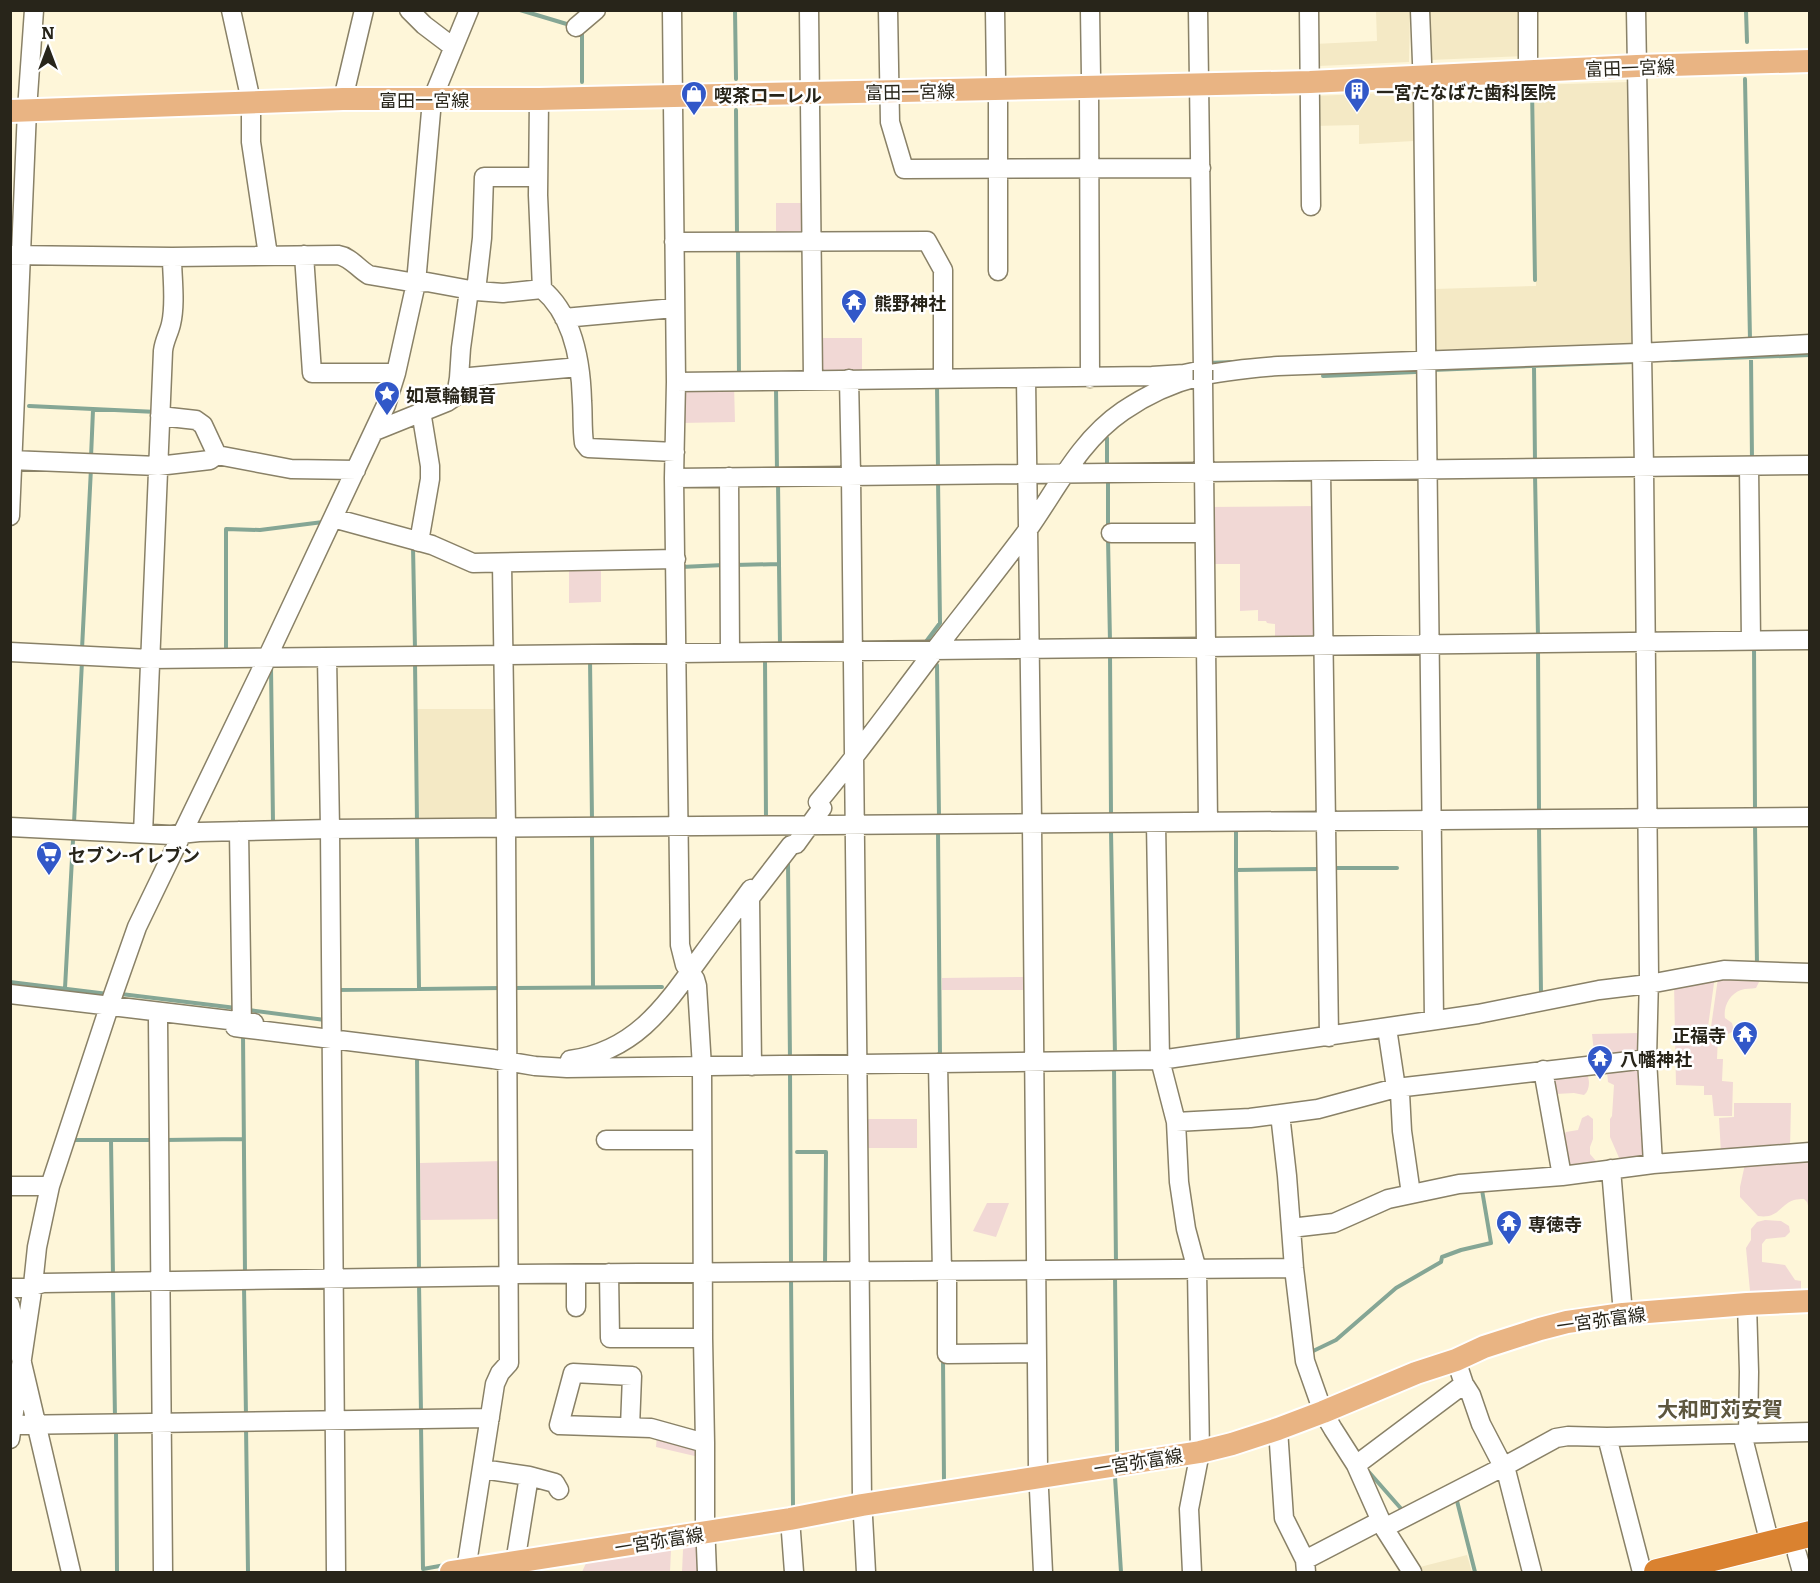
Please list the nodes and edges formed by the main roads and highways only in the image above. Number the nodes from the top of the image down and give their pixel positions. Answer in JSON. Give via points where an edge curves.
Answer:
{"nodes":[{"id":1,"x":1809,"y":61,"type":"edge"},
{"id":2,"x":19,"y":110,"type":"edge"},
{"id":3,"x":1809,"y":1301,"type":"edge"},
{"id":4,"x":1805,"y":1553,"type":"edge"},
{"id":5,"x":458,"y":1571,"type":"edge"},
{"id":6,"x":1657,"y":1572,"type":"edge"},
{"id":7,"x":1724,"y":1572,"type":"edge"}],
"edges":[{"from":1,"to":2,"type":"main road","name":"富田一宮線","via":[[1310,82],[539,99],[251,101]]},
{"from":3,"to":5,"type":"main road","name":"一宮弥富線","via":[[1623,1314],[1567,1322],[1484,1347],[1278,1429],[1200,1452]]},
{"from":4,"to":6,"type":"highway","via":[[1770,1544]]},
{"from":4,"to":7,"type":"highway"}]}
